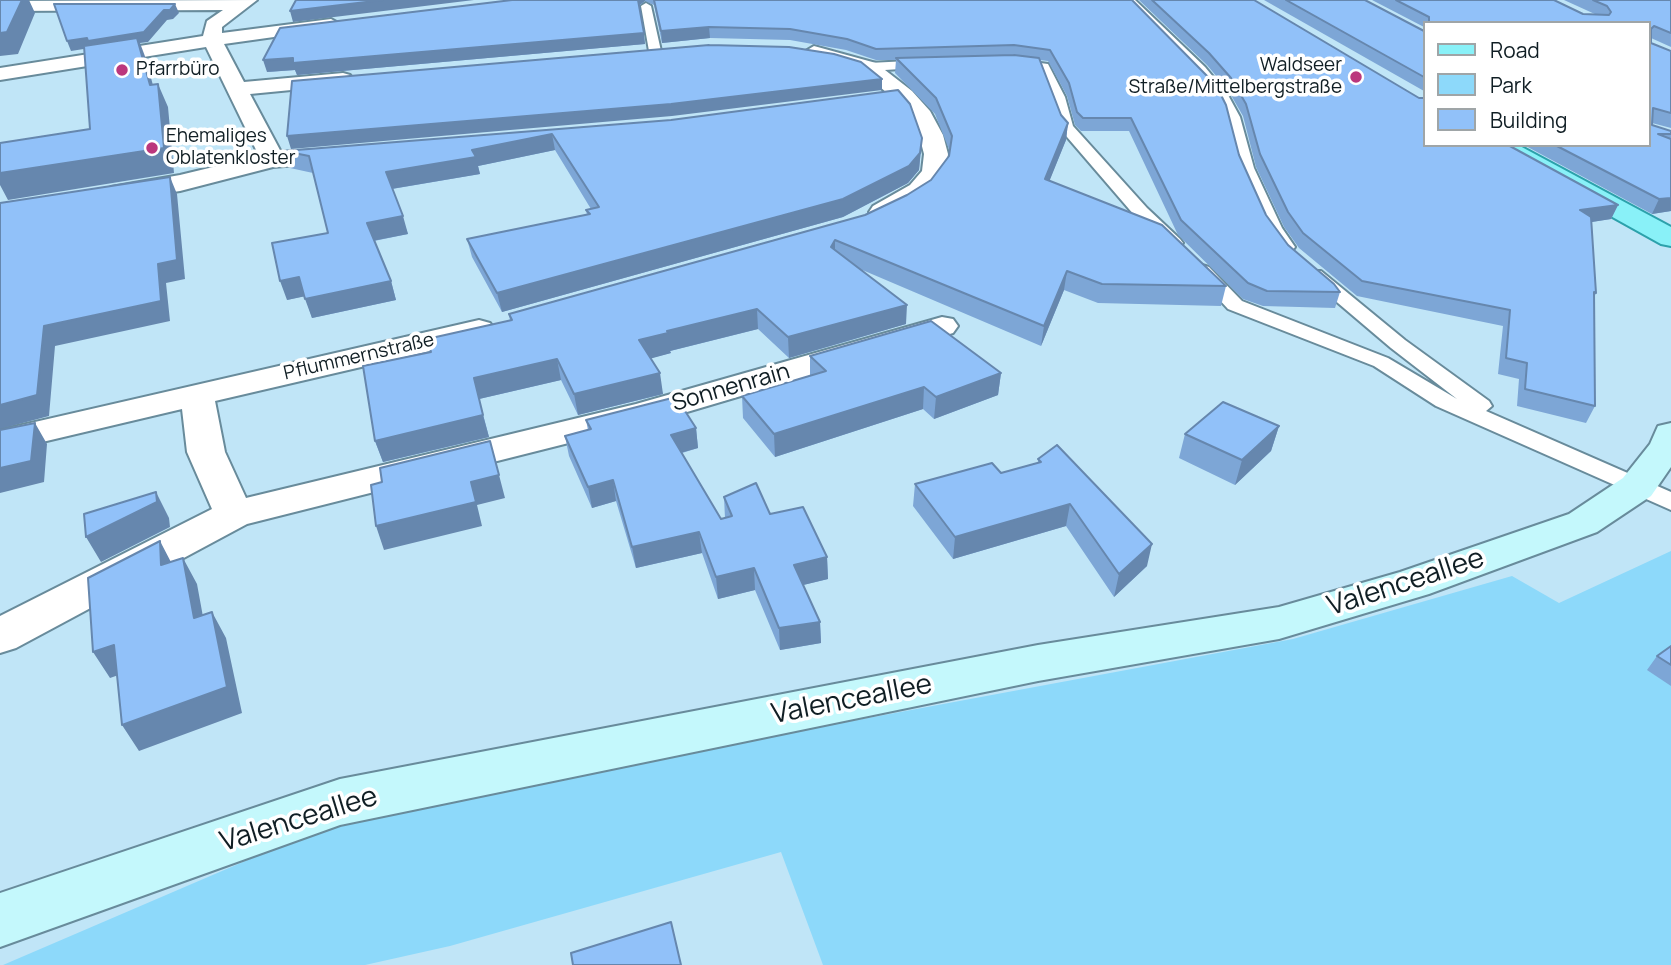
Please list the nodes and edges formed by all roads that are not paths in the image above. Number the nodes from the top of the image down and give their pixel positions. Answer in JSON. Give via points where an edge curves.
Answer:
{"nodes":[{"id":1,"x":1129,"y":0,"type":"edge"},
{"id":2,"x":245,"y":3,"type":"edge"},
{"id":3,"x":0,"y":6,"type":"edge"},
{"id":4,"x":646,"y":6,"type":"dead end"},
{"id":5,"x":350,"y":22,"type":"edge"},
{"id":6,"x":212,"y":40,"type":"junction"},
{"id":7,"x":682,"y":49,"type":"edge"},
{"id":8,"x":790,"y":49,"type":"edge"},
{"id":9,"x":642,"y":52,"type":"joint"},
{"id":10,"x":990,"y":63,"type":"edge"},
{"id":11,"x":944,"y":64,"type":"edge"},
{"id":12,"x":869,"y":67,"type":"junction"},
{"id":13,"x":0,"y":74,"type":"edge"},
{"id":14,"x":364,"y":77,"type":"edge"},
{"id":15,"x":238,"y":89,"type":"junction"},
{"id":16,"x":904,"y":96,"type":"junction"},
{"id":17,"x":867,"y":99,"type":"edge"},
{"id":18,"x":1504,"y":147,"type":"edge"},
{"id":19,"x":354,"y":154,"type":"edge"},
{"id":20,"x":273,"y":160,"type":"junction"},
{"id":21,"x":103,"y":195,"type":"edge"},
{"id":22,"x":854,"y":225,"type":"edge"},
{"id":23,"x":1671,"y":238,"type":"edge"},
{"id":24,"x":503,"y":324,"type":"edge"},
{"id":25,"x":942,"y":326,"type":"edge"},
{"id":26,"x":197,"y":395,"type":"junction"},
{"id":27,"x":1498,"y":425,"type":"junction"},
{"id":28,"x":1671,"y":434,"type":"edge"},
{"id":29,"x":0,"y":441,"type":"edge"},
{"id":30,"x":1654,"y":494,"type":"edge"},
{"id":31,"x":234,"y":514,"type":"junction"},
{"id":32,"x":0,"y":636,"type":"edge"},
{"id":33,"x":0,"y":920,"type":"edge"}],
"edges":[{"from":1,"to":27,"type":"lane","via":[[1222,95],[1233,117],[1246,168],[1273,228],[1291,254],[1388,336],[1480,405]]},
{"from":2,"to":3,"type":"street"},
{"from":2,"to":6,"type":"street","via":[[213,25]]},
{"from":4,"to":9,"type":"lane"},
{"from":5,"to":6,"type":"street"},
{"from":6,"to":13,"type":"street"},
{"from":6,"to":15,"type":"street"},
{"from":7,"to":9,"type":"street"},
{"from":8,"to":12,"type":"street"},
{"from":10,"to":27,"type":"lane","via":[[1044,67],[1066,127],[1235,305],[1381,362],[1444,401]]},
{"from":11,"to":12,"type":"lane"},
{"from":12,"to":16,"type":"street"},
{"from":14,"to":15,"type":"street"},
{"from":15,"to":20,"type":"street"},
{"from":16,"to":17,"type":"street"},
{"from":16,"to":22,"type":"street","via":[[931,135],[934,172],[908,198]]},
{"from":18,"to":23,"type":"main road"},
{"from":19,"to":20,"type":"street"},
{"from":20,"to":21,"type":"street","via":[[180,183]]},
{"from":24,"to":26,"type":"street","name":"Pflummernstraße"},
{"from":25,"to":31,"type":"street","name":"Sonnenrain","via":[[647,412]]},
{"from":26,"to":29,"type":"street","name":"Pflummernstraße"},
{"from":26,"to":31,"type":"street","via":[[206,452]]},
{"from":27,"to":30,"type":"lane"},
{"from":28,"to":30,"type":"street","name":"Valenceallee"},
{"from":30,"to":33,"type":"street","name":"Valenceallee","via":[[1415,583],[1279,623],[1038,663],[340,802]]},
{"from":31,"to":32,"type":"street","name":"Sonnenrain"}]}
